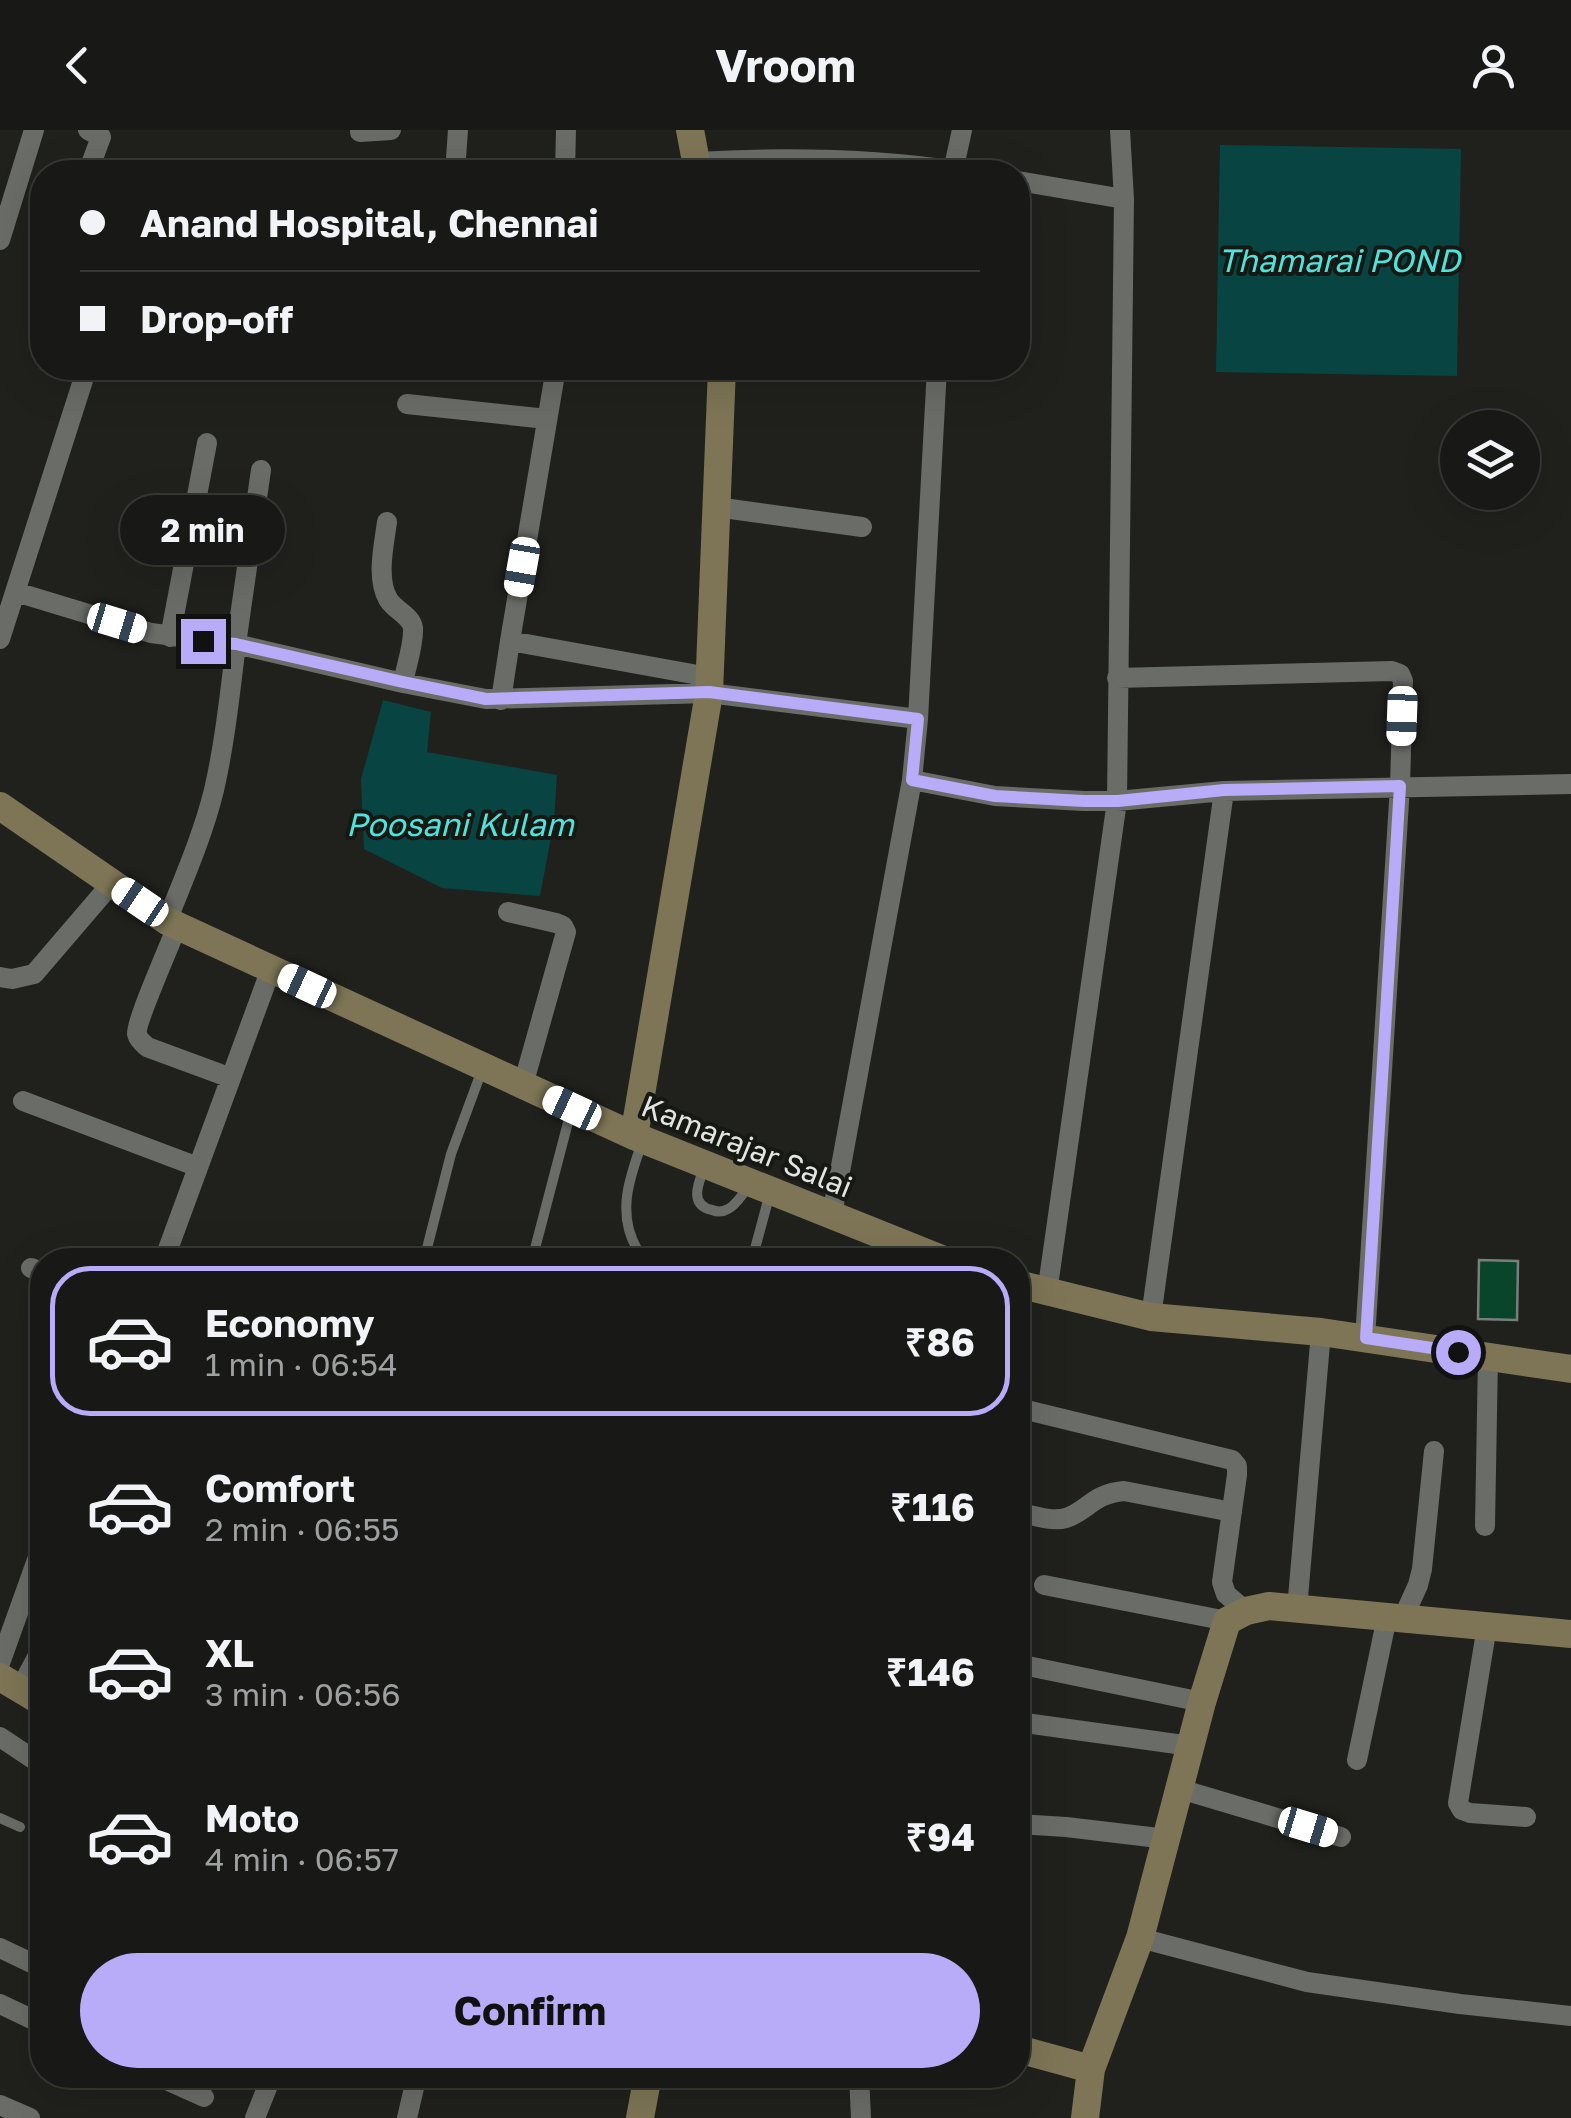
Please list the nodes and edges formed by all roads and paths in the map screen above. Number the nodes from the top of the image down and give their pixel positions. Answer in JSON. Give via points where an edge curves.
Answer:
{"nodes":[{"id":1,"x":34,"y":130,"type":"edge"},
{"id":2,"x":390,"y":130,"type":"edge"},
{"id":3,"x":458,"y":130,"type":"edge"},
{"id":4,"x":566,"y":130,"type":"edge"},
{"id":5,"x":690,"y":130,"type":"edge"},
{"id":6,"x":962,"y":130,"type":"edge"},
{"id":7,"x":1120,"y":130,"type":"edge"},
{"id":8,"x":98,"y":132,"type":"edge"},
{"id":9,"x":360,"y":132,"type":"edge"},
{"id":10,"x":91,"y":160,"type":"edge"},
{"id":11,"x":456,"y":160,"type":"edge"},
{"id":12,"x":565,"y":160,"type":"edge"},
{"id":13,"x":696,"y":160,"type":"edge"},
{"id":14,"x":757,"y":160,"type":"edge"},
{"id":15,"x":832,"y":160,"type":"edge"},
{"id":16,"x":959,"y":160,"type":"edge"},
{"id":17,"x":1030,"y":184,"type":"edge"},
{"id":18,"x":1124,"y":199,"type":"junction"},
{"id":19,"x":0,"y":240,"type":"edge"},
{"id":20,"x":83,"y":380,"type":"edge"},
{"id":21,"x":554,"y":380,"type":"edge"},
{"id":22,"x":721,"y":380,"type":"edge"},
{"id":23,"x":936,"y":380,"type":"edge"},
{"id":24,"x":407,"y":404,"type":"dead end"},
{"id":25,"x":547,"y":419,"type":"junction"},
{"id":26,"x":207,"y":444,"type":"dead end"},
{"id":27,"x":261,"y":470,"type":"dead end"},
{"id":28,"x":716,"y":507,"type":"junction"},
{"id":29,"x":387,"y":522,"type":"dead end"},
{"id":30,"x":862,"y":527,"type":"dead end"},
{"id":31,"x":16,"y":592,"type":"junction"},
{"id":32,"x":170,"y":637,"type":"junction"},
{"id":33,"x":0,"y":639,"type":"edge"},
{"id":34,"x":510,"y":640,"type":"junction"},
{"id":35,"x":236,"y":644,"type":"junction"},
{"id":36,"x":612,"y":660,"type":"junction"},
{"id":37,"x":1118,"y":678,"type":"junction"},
{"id":38,"x":403,"y":682,"type":"junction"},
{"id":39,"x":709,"y":685,"type":"junction"},
{"id":40,"x":610,"y":696,"type":"junction"},
{"id":41,"x":501,"y":700,"type":"junction"},
{"id":42,"x":918,"y":719,"type":"junction"},
{"id":43,"x":912,"y":780,"type":"junction"},
{"id":44,"x":1571,"y":784,"type":"edge"},
{"id":45,"x":1400,"y":786,"type":"junction"},
{"id":46,"x":1224,"y":790,"type":"junction"},
{"id":47,"x":1118,"y":801,"type":"junction"},
{"id":48,"x":0,"y":806,"type":"edge"},
{"id":49,"x":112,"y":883,"type":"junction"},
{"id":50,"x":508,"y":912,"type":"dead end"},
{"id":51,"x":172,"y":924,"type":"junction"},
{"id":52,"x":272,"y":970,"type":"junction"},
{"id":53,"x":0,"y":977,"type":"edge"},
{"id":54,"x":483,"y":1067,"type":"junction"},
{"id":55,"x":231,"y":1078,"type":"junction"},
{"id":56,"x":523,"y":1085,"type":"junction"},
{"id":57,"x":24,"y":1102,"type":"dead end"},
{"id":58,"x":572,"y":1108,"type":"junction"},
{"id":59,"x":638,"y":1138,"type":"junction"},
{"id":60,"x":705,"y":1164,"type":"junction"},
{"id":61,"x":198,"y":1166,"type":"junction"},
{"id":62,"x":761,"y":1187,"type":"junction"},
{"id":63,"x":832,"y":1215,"type":"junction"},
{"id":64,"x":168,"y":1248,"type":"edge"},
{"id":65,"x":427,"y":1248,"type":"edge"},
{"id":66,"x":535,"y":1248,"type":"edge"},
{"id":67,"x":637,"y":1248,"type":"dead end"},
{"id":68,"x":753,"y":1248,"type":"edge"},
{"id":69,"x":909,"y":1248,"type":"edge"},
{"id":70,"x":1030,"y":1288,"type":"edge"},
{"id":71,"x":1047,"y":1293,"type":"junction"},
{"id":72,"x":1151,"y":1317,"type":"junction"},
{"id":73,"x":1322,"y":1332,"type":"junction"},
{"id":74,"x":1366,"y":1338,"type":"junction"},
{"id":75,"x":1488,"y":1356,"type":"junction"},
{"id":76,"x":1571,"y":1369,"type":"edge"},
{"id":77,"x":1030,"y":1411,"type":"edge"},
{"id":78,"x":1434,"y":1450,"type":"dead end"},
{"id":79,"x":1232,"y":1512,"type":"junction"},
{"id":80,"x":1030,"y":1515,"type":"edge"},
{"id":81,"x":1485,"y":1526,"type":"dead end"},
{"id":82,"x":30,"y":1584,"type":"edge"},
{"id":83,"x":1044,"y":1585,"type":"dead end"},
{"id":84,"x":1297,"y":1608,"type":"junction"},
{"id":85,"x":1237,"y":1616,"type":"junction"},
{"id":86,"x":1395,"y":1618,"type":"junction"},
{"id":87,"x":1487,"y":1626,"type":"junction"},
{"id":88,"x":1571,"y":1634,"type":"edge"},
{"id":89,"x":0,"y":1663,"type":"edge"},
{"id":90,"x":1030,"y":1666,"type":"edge"},
{"id":91,"x":1202,"y":1702,"type":"junction"},
{"id":92,"x":1030,"y":1724,"type":"edge"},
{"id":93,"x":0,"y":1736,"type":"edge"},
{"id":94,"x":1191,"y":1746,"type":"junction"},
{"id":95,"x":30,"y":1757,"type":"edge"},
{"id":96,"x":1357,"y":1760,"type":"dead end"},
{"id":97,"x":1180,"y":1790,"type":"junction"},
{"id":98,"x":1526,"y":1817,"type":"dead end"},
{"id":99,"x":0,"y":1818,"type":"edge"},
{"id":100,"x":1030,"y":1824,"type":"edge"},
{"id":101,"x":20,"y":1826,"type":"dead end"},
{"id":102,"x":1340,"y":1837,"type":"dead end"},
{"id":103,"x":1167,"y":1839,"type":"junction"},
{"id":104,"x":1140,"y":1938,"type":"junction"},
{"id":105,"x":0,"y":1948,"type":"edge"},
{"id":106,"x":30,"y":1962,"type":"edge"},
{"id":107,"x":0,"y":2004,"type":"edge"},
{"id":108,"x":1571,"y":2016,"type":"edge"},
{"id":109,"x":30,"y":2018,"type":"edge"},
{"id":110,"x":1030,"y":2052,"type":"edge"},
{"id":111,"x":1091,"y":2069,"type":"junction"},
{"id":112,"x":184,"y":2088,"type":"edge"},
{"id":113,"x":267,"y":2088,"type":"edge"},
{"id":114,"x":414,"y":2088,"type":"edge"},
{"id":115,"x":640,"y":2088,"type":"edge"},
{"id":116,"x":859,"y":2088,"type":"edge"},
{"id":117,"x":204,"y":2097,"type":"dead end"},
{"id":118,"x":0,"y":2105,"type":"edge"},
{"id":119,"x":30,"y":2118,"type":"edge"},
{"id":120,"x":255,"y":2118,"type":"edge"},
{"id":121,"x":406,"y":2118,"type":"edge"},
{"id":122,"x":640,"y":2118,"type":"edge"},
{"id":123,"x":861,"y":2118,"type":"edge"},
{"id":124,"x":1085,"y":2118,"type":"edge"}],
"edges":[{"from":1,"to":19,"type":"street"},
{"from":2,"to":9,"type":"street"},
{"from":3,"to":11,"type":"street"},
{"from":4,"to":12,"type":"street"},
{"from":5,"to":13,"type":"street"},
{"from":6,"to":16,"type":"street"},
{"from":7,"to":18,"type":"street"},
{"from":8,"to":10,"type":"street"},
{"from":14,"to":15,"type":"street"},
{"from":17,"to":18,"type":"street"},
{"from":18,"to":37,"type":"street"},
{"from":20,"to":31,"type":"street"},
{"from":21,"to":25,"type":"street"},
{"from":22,"to":28,"type":"street"},
{"from":23,"to":42,"type":"street"},
{"from":24,"to":25,"type":"street"},
{"from":25,"to":34,"type":"street"},
{"from":26,"to":32,"type":"street"},
{"from":27,"to":35,"type":"street"},
{"from":28,"to":30,"type":"street"},
{"from":28,"to":39,"type":"street"},
{"from":29,"to":38,"type":"street","via":[[384,590],[413,630]]},
{"from":31,"to":32,"type":"street"},
{"from":31,"to":33,"type":"street"},
{"from":32,"to":35,"type":"street"},
{"from":34,"to":36,"type":"street"},
{"from":34,"to":41,"type":"street"},
{"from":35,"to":38,"type":"street"},
{"from":35,"to":51,"type":"street","via":[[214,790]]},
{"from":36,"to":39,"type":"street"},
{"from":36,"to":40,"type":"street"},
{"from":37,"to":45,"type":"street","via":[[1400,674]]},
{"from":37,"to":47,"type":"street"},
{"from":38,"to":41,"type":"street"},
{"from":39,"to":40,"type":"street"},
{"from":39,"to":42,"type":"street"},
{"from":39,"to":59,"type":"street"},
{"from":40,"to":41,"type":"street"},
{"from":42,"to":43,"type":"street"},
{"from":43,"to":47,"type":"street","via":[[995,796]]},
{"from":43,"to":63,"type":"street"},
{"from":44,"to":45,"type":"street"},
{"from":45,"to":46,"type":"street"},
{"from":45,"to":74,"type":"street"},
{"from":46,"to":47,"type":"street"},
{"from":46,"to":72,"type":"street"},
{"from":47,"to":71,"type":"street"},
{"from":48,"to":49,"type":"street","name":"Kamarajar Salai"},
{"from":49,"to":51,"type":"street","name":"Kamarajar Salai"},
{"from":49,"to":53,"type":"street","via":[[34,974]]},
{"from":50,"to":56,"type":"street","via":[[556,923],[566,932]]},
{"from":51,"to":52,"type":"street","name":"Kamarajar Salai"},
{"from":51,"to":55,"type":"street","via":[[138,1038]]},
{"from":52,"to":54,"type":"street","name":"Kamarajar Salai"},
{"from":52,"to":55,"type":"street"},
{"from":54,"to":56,"type":"street","name":"Kamarajar Salai"},
{"from":54,"to":65,"type":"lane"},
{"from":55,"to":61,"type":"street"},
{"from":56,"to":58,"type":"street","name":"Kamarajar Salai"},
{"from":57,"to":61,"type":"street"},
{"from":58,"to":59,"type":"street","name":"Kamarajar Salai"},
{"from":58,"to":66,"type":"lane"},
{"from":59,"to":60,"type":"street","name":"Kamarajar Salai"},
{"from":59,"to":67,"type":"lane","via":[[625,1204]]},
{"from":60,"to":62,"type":"street","name":"Kamarajar Salai"},
{"from":60,"to":62,"type":"lane","via":[[696,1193],[707,1209],[729,1209]]},
{"from":61,"to":64,"type":"street"},
{"from":62,"to":63,"type":"street","name":"Kamarajar Salai"},
{"from":62,"to":68,"type":"lane"},
{"from":63,"to":69,"type":"street","name":"Kamarajar Salai"},
{"from":70,"to":71,"type":"street"},
{"from":71,"to":72,"type":"street"},
{"from":72,"to":73,"type":"street"},
{"from":73,"to":74,"type":"street"},
{"from":73,"to":84,"type":"street"},
{"from":74,"to":75,"type":"street"},
{"from":75,"to":76,"type":"street"},
{"from":75,"to":81,"type":"street"},
{"from":77,"to":79,"type":"street","via":[[1232,1460]]},
{"from":78,"to":86,"type":"street","via":[[1422,1569]]},
{"from":79,"to":80,"type":"street","via":[[1124,1491],[1096,1498],[1069,1517]]},
{"from":79,"to":85,"type":"street","via":[[1222,1582]]},
{"from":82,"to":89,"type":"street"},
{"from":83,"to":85,"type":"street"},
{"from":84,"to":85,"type":"street","via":[[1269,1606]]},
{"from":84,"to":86,"type":"street"},
{"from":85,"to":91,"type":"street"},
{"from":86,"to":87,"type":"street"},
{"from":86,"to":96,"type":"street"},
{"from":87,"to":88,"type":"street"},
{"from":87,"to":98,"type":"street","via":[[1458,1803],[1470,1812]]},
{"from":90,"to":91,"type":"street"},
{"from":91,"to":94,"type":"street"},
{"from":92,"to":94,"type":"street"},
{"from":93,"to":95,"type":"street"},
{"from":94,"to":97,"type":"street"},
{"from":97,"to":102,"type":"street"},
{"from":97,"to":103,"type":"street"},
{"from":99,"to":101,"type":"lane"},
{"from":100,"to":103,"type":"street"},
{"from":103,"to":104,"type":"street"},
{"from":104,"to":108,"type":"street","via":[[1307,1982]]},
{"from":104,"to":111,"type":"street"},
{"from":105,"to":106,"type":"street"},
{"from":107,"to":109,"type":"street"},
{"from":110,"to":111,"type":"street"},
{"from":111,"to":124,"type":"street"},
{"from":112,"to":117,"type":"street"},
{"from":113,"to":120,"type":"street"},
{"from":114,"to":121,"type":"street"},
{"from":115,"to":122,"type":"street"},
{"from":116,"to":123,"type":"street"},
{"from":118,"to":119,"type":"street"}]}
